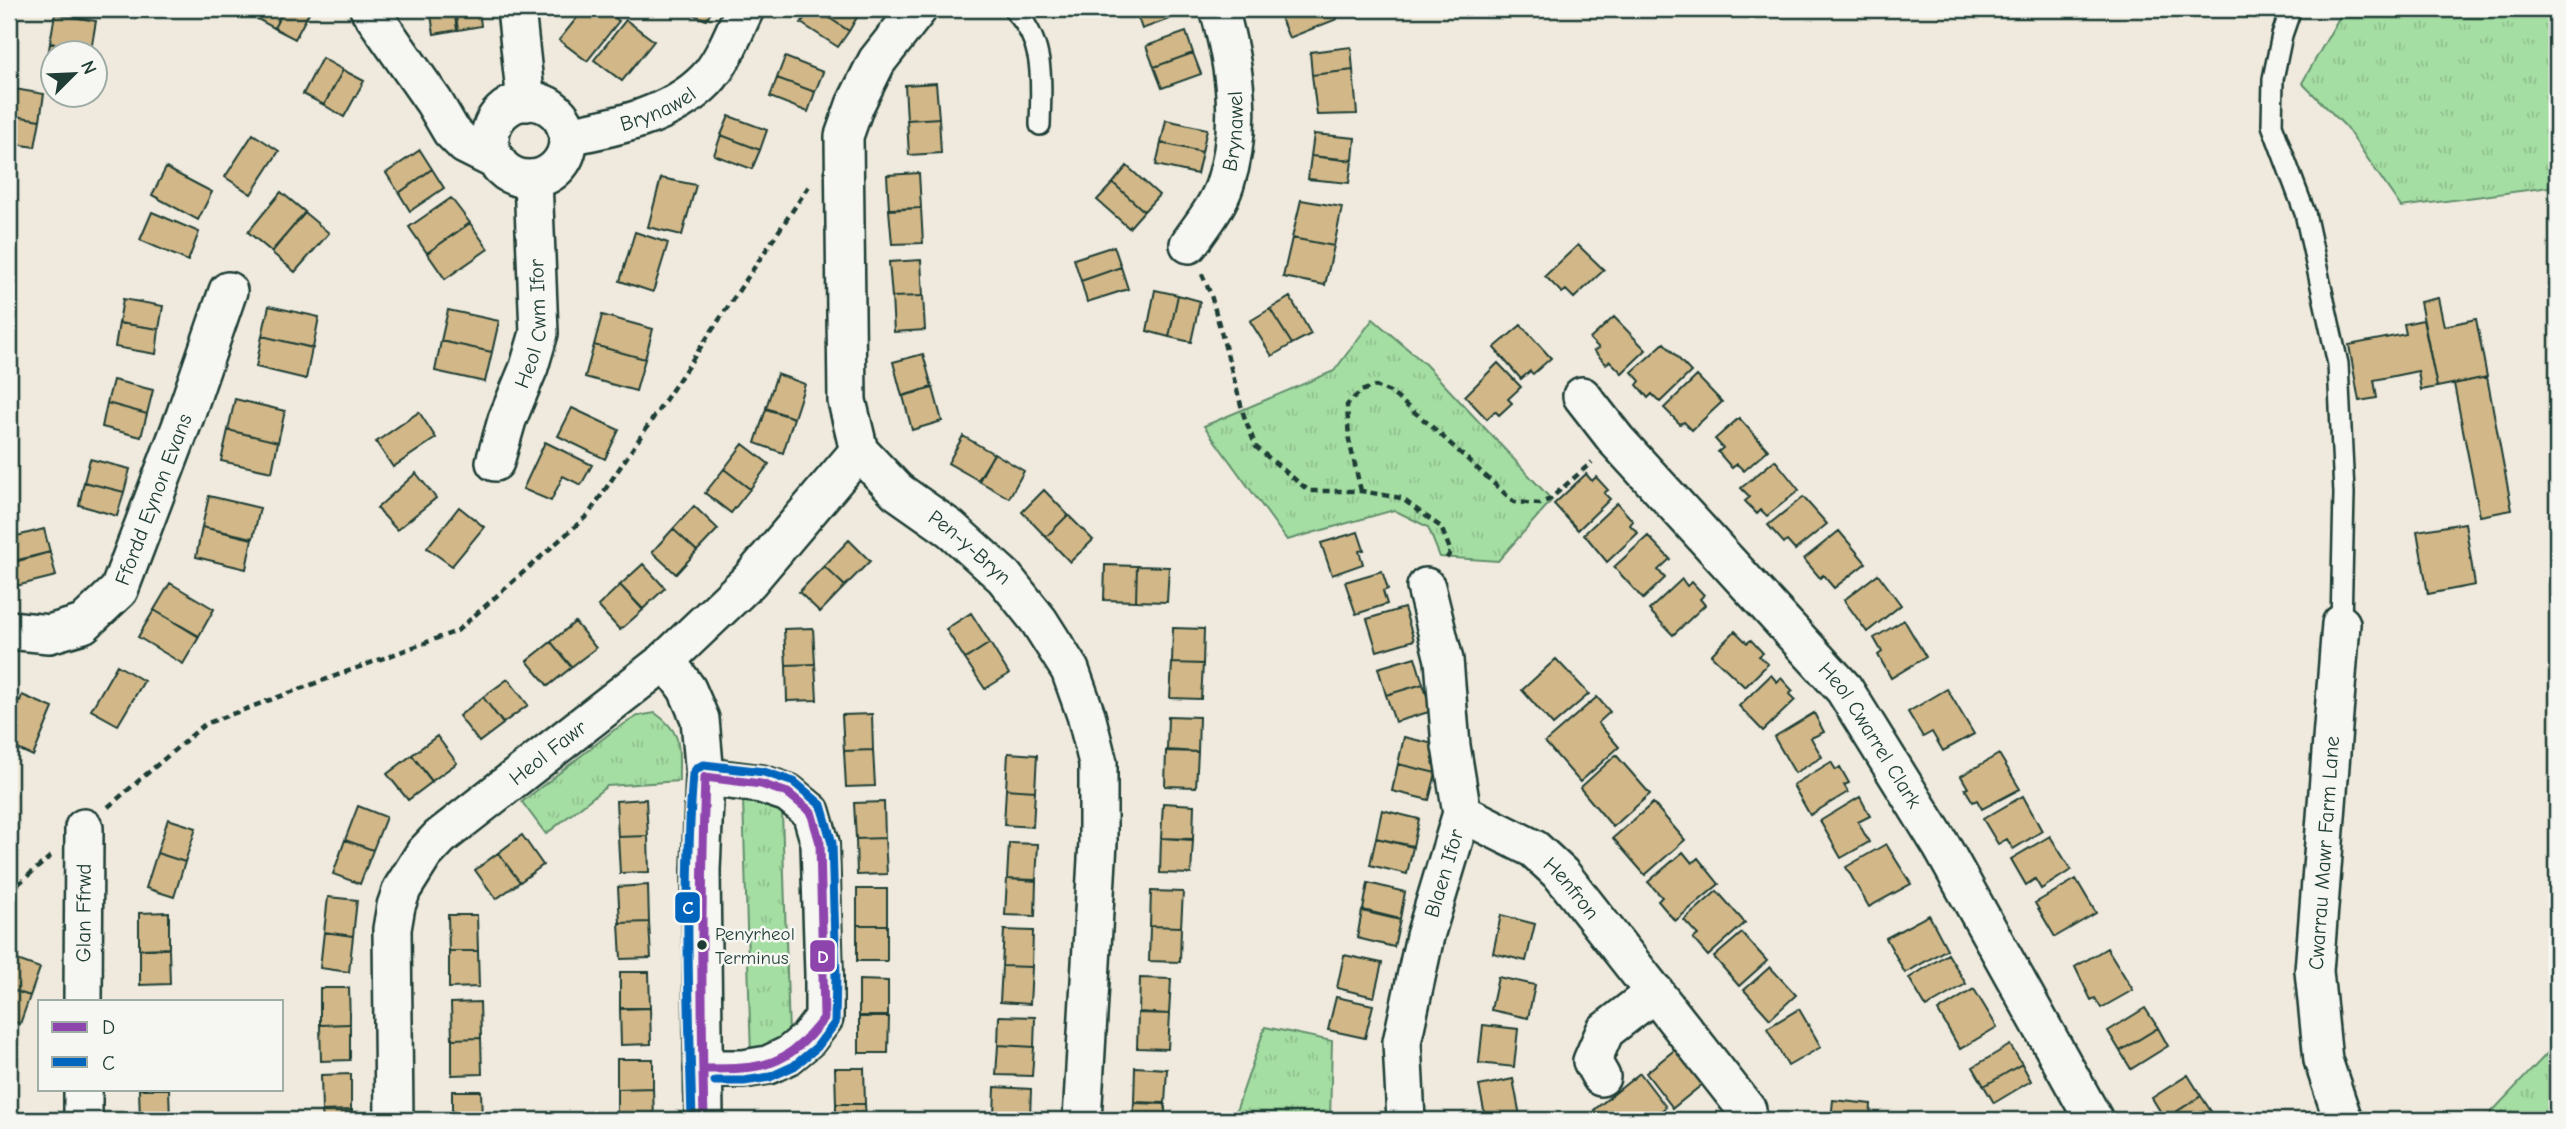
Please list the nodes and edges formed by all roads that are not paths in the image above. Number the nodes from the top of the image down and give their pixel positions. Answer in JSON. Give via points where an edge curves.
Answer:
{"nodes":[{"id":1,"x":369,"y":9,"type":"edge"},
{"id":2,"x":516,"y":9,"type":"edge"},
{"id":3,"x":745,"y":9,"type":"edge"},
{"id":4,"x":918,"y":9,"type":"edge"},
{"id":5,"x":1013,"y":9,"type":"edge"},
{"id":6,"x":1219,"y":9,"type":"edge"},
{"id":7,"x":2291,"y":9,"type":"edge"},
{"id":8,"x":435,"y":102,"type":"junction"},
{"id":9,"x":512,"y":109,"type":"junction"},
{"id":10,"x":1040,"y":125,"type":"dead end"},
{"id":11,"x":568,"y":136,"type":"junction"},
{"id":12,"x":497,"y":161,"type":"junction"},
{"id":13,"x":533,"y":179,"type":"junction"},
{"id":14,"x":1188,"y":244,"type":"road end"},
{"id":15,"x":228,"y":291,"type":"dead end"},
{"id":16,"x":1583,"y":396,"type":"dead end"},
{"id":17,"x":859,"y":451,"type":"junction"},
{"id":18,"x":495,"y":462,"type":"dead end"},
{"id":19,"x":1426,"y":587,"type":"road end"},
{"id":20,"x":2342,"y":624,"type":"joint"},
{"id":21,"x":9,"y":630,"type":"edge"},
{"id":22,"x":666,"y":660,"type":"junction"},
{"id":23,"x":705,"y":777,"type":"junction"},
{"id":24,"x":1462,"y":813,"type":"junction"},
{"id":25,"x":84,"y":828,"type":"road end"},
{"id":26,"x":1655,"y":992,"type":"junction"},
{"id":27,"x":83,"y":1000,"type":"edge"},
{"id":28,"x":703,"y":1069,"type":"junction"},
{"id":29,"x":1601,"y":1077,"type":"dead end"},
{"id":30,"x":83,"y":1090,"type":"edge"},
{"id":31,"x":83,"y":1120,"type":"edge"},
{"id":32,"x":394,"y":1120,"type":"edge"},
{"id":33,"x":704,"y":1120,"type":"edge"},
{"id":34,"x":1082,"y":1120,"type":"edge"},
{"id":35,"x":1406,"y":1120,"type":"edge"},
{"id":36,"x":1747,"y":1120,"type":"edge"},
{"id":37,"x":2094,"y":1120,"type":"edge"},
{"id":38,"x":2343,"y":1120,"type":"edge"}],
"edges":[{"from":1,"to":8,"type":"street"},
{"from":2,"to":9,"type":"street"},
{"from":3,"to":11,"type":"street","name":"Brynawel","via":[[707,79],[690,92],[636,120]]},
{"from":4,"to":17,"type":"street","via":[[877,61],[844,136],[847,401]]},
{"from":5,"to":10,"type":"lane","via":[[1037,44]]},
{"from":6,"to":14,"type":"street","name":"Brynawel","via":[[1235,81],[1237,118],[1225,186]]},
{"from":7,"to":20,"type":"lane","via":[[2273,79],[2272,125],[2305,213],[2338,364],[2344,493]]},
{"from":8,"to":9,"type":"street","via":[[478,117]]},
{"from":8,"to":12,"type":"street","via":[[466,145]]},
{"from":9,"to":11,"type":"street","via":[[544,104],[555,110]]},
{"from":9,"to":12,"type":"street","via":[[493,127],[492,153]]},
{"from":11,"to":13,"type":"street","via":[[557,168]]},
{"from":12,"to":13,"type":"street","via":[[508,173]]},
{"from":13,"to":18,"type":"street","name":"Heol Cwm Ifor","via":[[538,333]]},
{"from":15,"to":21,"type":"street","name":"Ffordd Eynon Evans","via":[[119,590],[83,624],[49,634]]},
{"from":16,"to":37,"type":"street","name":"Heol Cwarrel Clark","via":[[1617,441],[1844,689],[1942,847]]},
{"from":17,"to":22,"type":"street","name":"Heol Fawr","via":[[749,581]]},
{"from":17,"to":34,"type":"street","name":"Pen-y-Bryn","via":[[897,491],[951,529],[1004,578],[1070,670],[1086,715],[1098,763],[1098,816]]},
{"from":19,"to":24,"type":"street","name":"Blaen Ifor","via":[[1444,660]]},
{"from":20,"to":38,"type":"street","name":"Cwarrau Mawr Farm Lane","via":[[2314,971],[2323,1060]]},
{"from":22,"to":23,"type":"street","via":[[687,689],[700,719]]},
{"from":22,"to":32,"type":"street","name":"Heol Fawr","via":[[458,821],[412,871],[396,906],[392,929]]},
{"from":23,"to":28,"type":"street"},
{"from":23,"to":28,"type":"street","via":[[761,784],[788,793],[811,812],[820,843],[824,1018],[789,1055],[768,1065]]},
{"from":24,"to":26,"type":"street","name":"Henfron","via":[[1534,849],[1562,875]]},
{"from":24,"to":35,"type":"street","name":"Blaen Ifor","via":[[1425,936],[1402,1042]]},
{"from":25,"to":27,"type":"street","name":"Glan Ffrwd"},
{"from":26,"to":29,"type":"street","via":[[1605,1031],[1592,1061]]},
{"from":26,"to":36,"type":"street","name":"Henfron","via":[[1747,1110]]},
{"from":28,"to":33,"type":"street"},
{"from":30,"to":31,"type":"street"}]}
